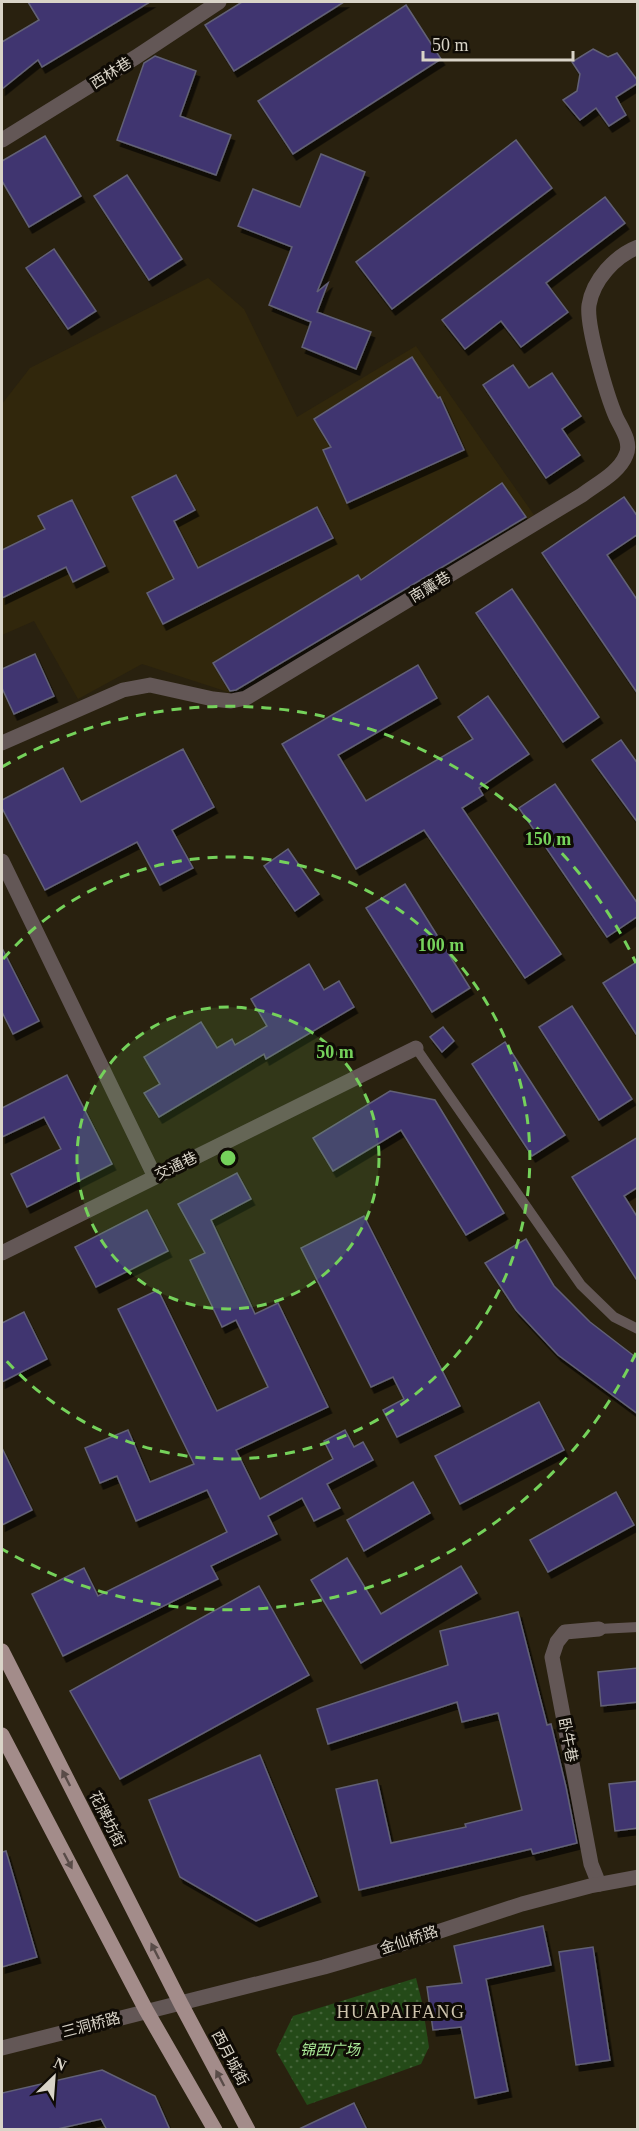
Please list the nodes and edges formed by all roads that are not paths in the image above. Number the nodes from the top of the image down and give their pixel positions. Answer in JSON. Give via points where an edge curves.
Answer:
{"nodes":[{"id":1,"x":219,"y":2,"type":"edge"},
{"id":2,"x":2,"y":140,"type":"edge"},
{"id":3,"x":638,"y":247,"type":"edge"},
{"id":4,"x":2,"y":743,"type":"edge"},
{"id":5,"x":2,"y":861,"type":"edge"},
{"id":6,"x":416,"y":1048,"type":"joint"},
{"id":7,"x":155,"y":1177,"type":"junction"},
{"id":8,"x":2,"y":1253,"type":"edge"},
{"id":9,"x":638,"y":1329,"type":"edge"},
{"id":10,"x":638,"y":1627,"type":"edge"},
{"id":11,"x":599,"y":1629,"type":"joint"},
{"id":12,"x":2,"y":1651,"type":"edge"},
{"id":13,"x":2,"y":1735,"type":"edge"},
{"id":14,"x":638,"y":1877,"type":"edge"},
{"id":15,"x":599,"y":1884,"type":"junction"},
{"id":16,"x":181,"y":2004,"type":"junction"},
{"id":17,"x":146,"y":2010,"type":"junction"},
{"id":18,"x":2,"y":2048,"type":"edge"},
{"id":19,"x":215,"y":2130,"type":"edge"},
{"id":20,"x":248,"y":2130,"type":"edge"}],
"edges":[{"from":1,"to":2,"type":"street","name":"西林巷"},
{"from":3,"to":4,"type":"street","name":"南薰巷","via":[[624,252],[606,271],[594,289],[589,307],[596,354],[615,416],[627,439],[627,454],[616,470],[582,495],[246,698],[213,699],[150,685],[123,690]]},
{"from":5,"to":7,"type":"street"},
{"from":6,"to":7,"type":"street","name":"交通巷"},
{"from":6,"to":9,"type":"lane","via":[[581,1285],[614,1317]]},
{"from":7,"to":8,"type":"street","name":"交通巷"},
{"from":10,"to":11,"type":"lane"},
{"from":11,"to":15,"type":"street","name":"卧牛巷","via":[[566,1632],[552,1657],[591,1864]]},
{"from":16,"to":12,"type":"main road","name":"花牌坊街","one_way":true},
{"from":13,"to":17,"type":"main road","one_way":true},
{"from":14,"to":15,"type":"street","name":"金仙桥路"},
{"from":15,"to":16,"type":"street","name":"金仙桥路","via":[[522,1904],[389,1948]]},
{"from":16,"to":17,"type":"street","name":"三洞桥路"},
{"from":20,"to":16,"type":"main road","name":"西月城街","one_way":true},
{"from":17,"to":18,"type":"street","name":"三洞桥路"},
{"from":17,"to":19,"type":"main road"}]}
